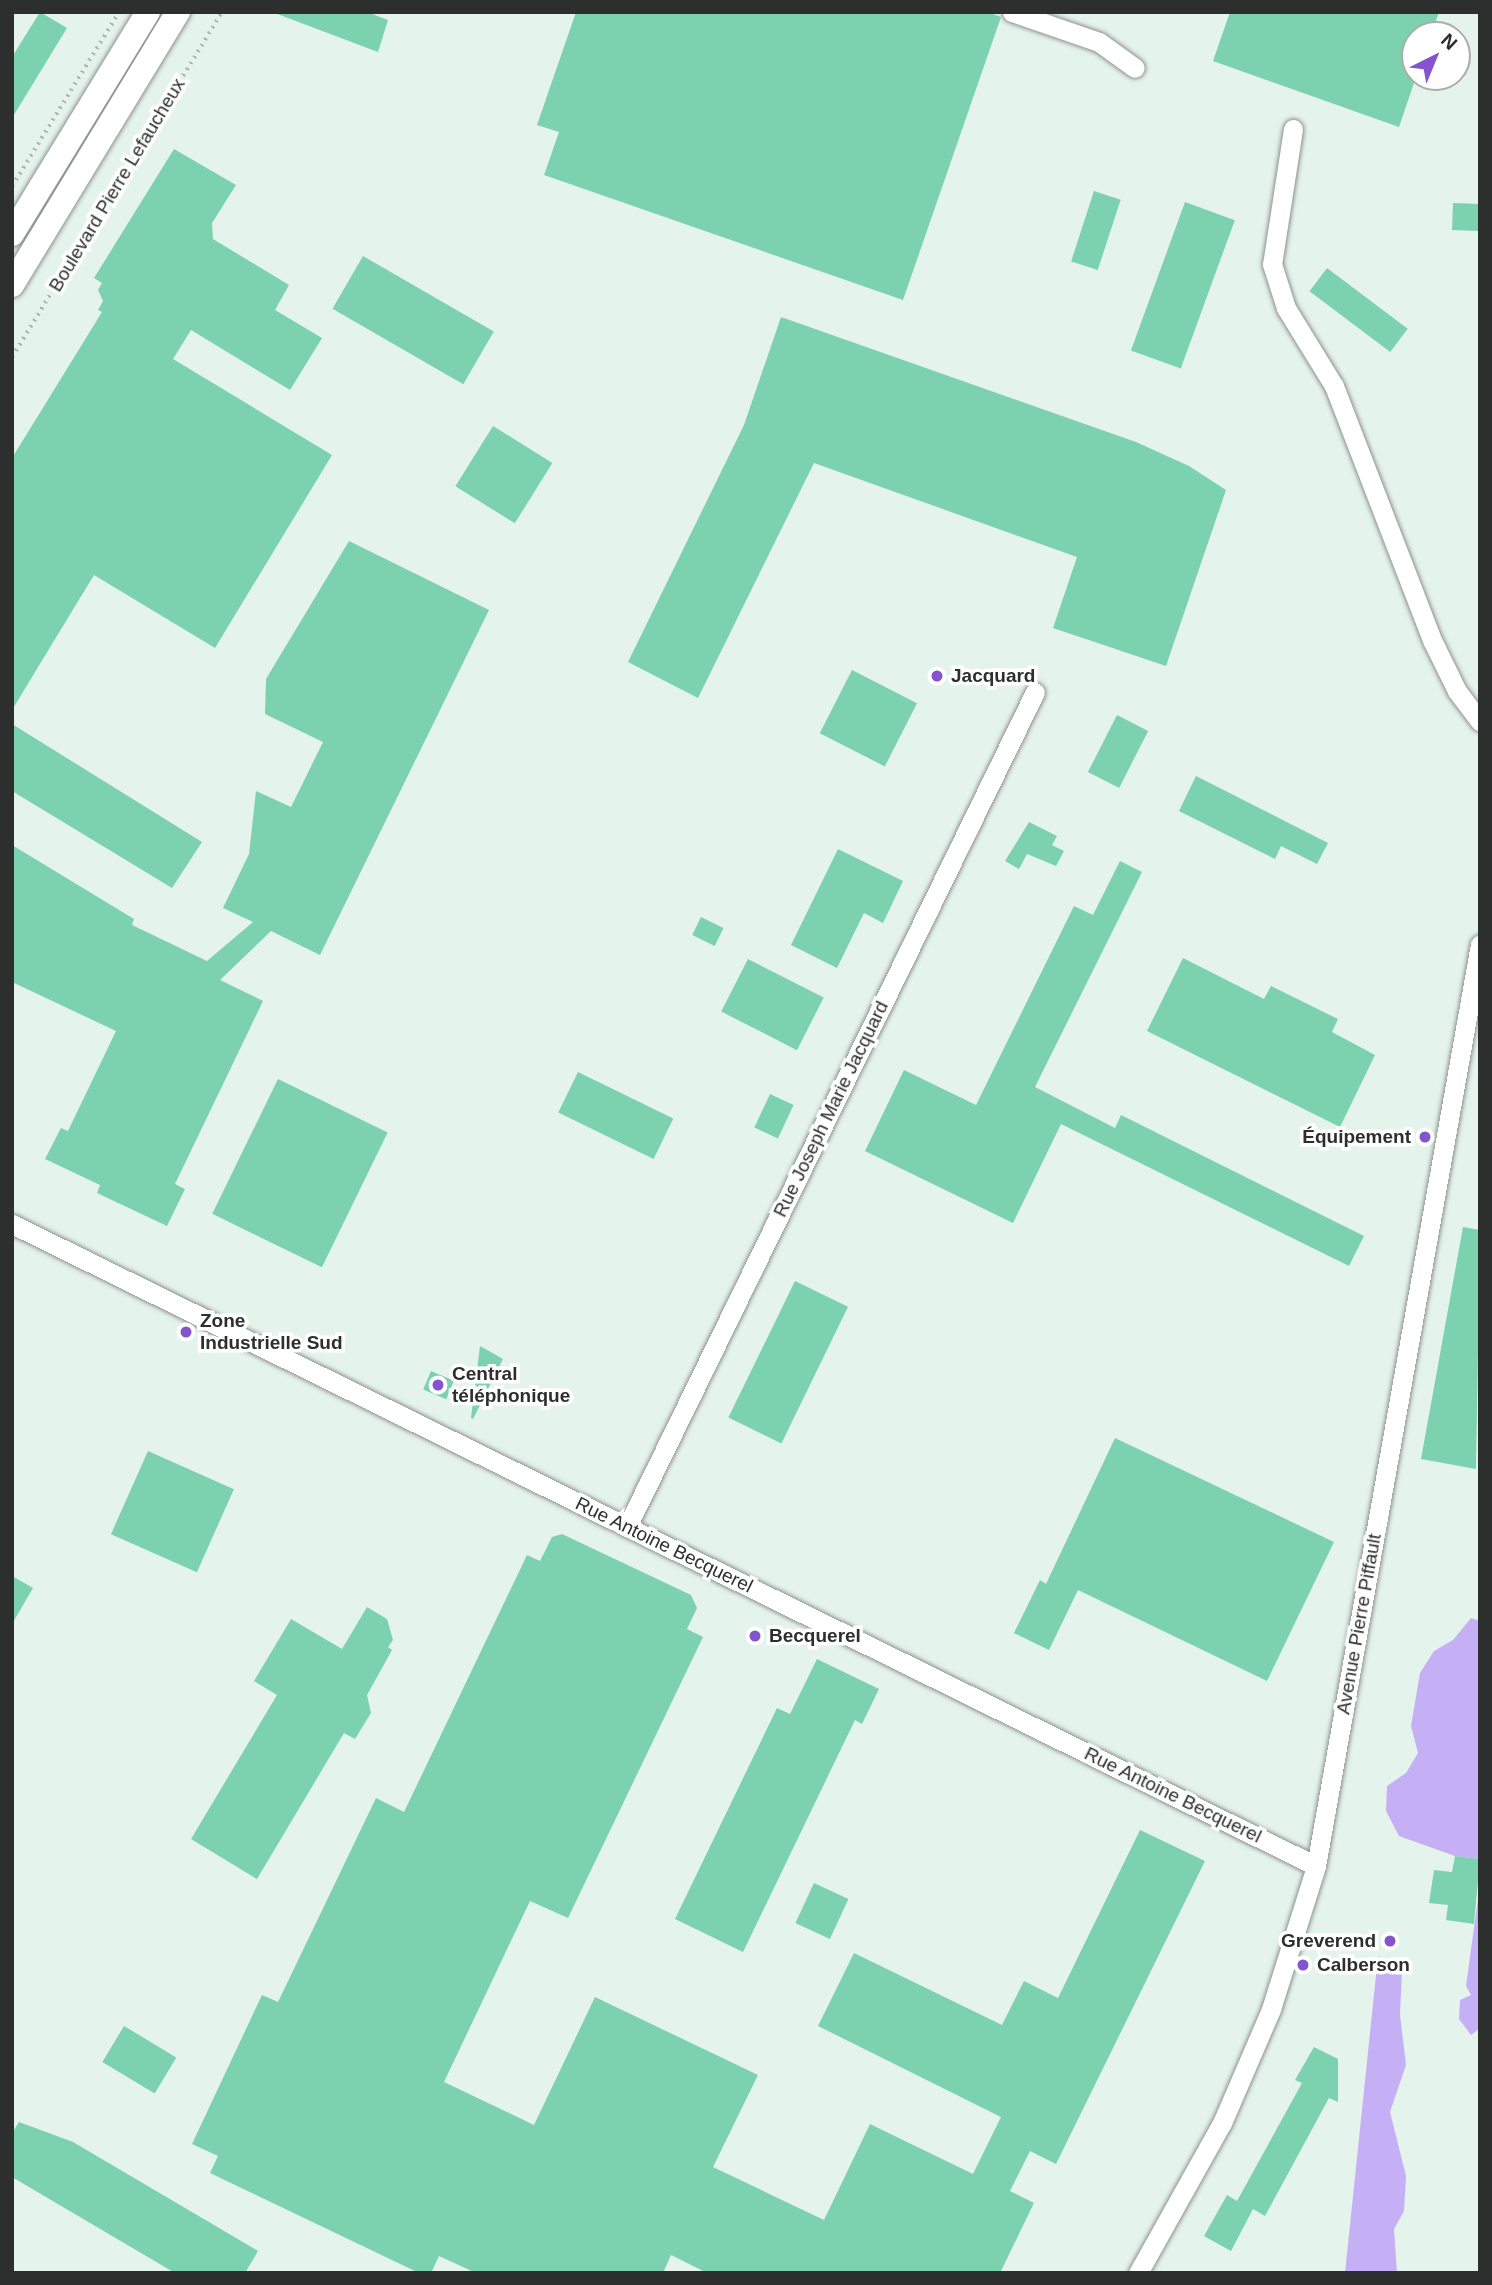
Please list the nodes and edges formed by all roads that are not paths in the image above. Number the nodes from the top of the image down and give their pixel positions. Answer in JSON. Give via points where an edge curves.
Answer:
{"nodes":[{"id":1,"x":148,"y":12,"type":"edge"},
{"id":2,"x":178,"y":12,"type":"edge"},
{"id":3,"x":1012,"y":12,"type":"edge"},
{"id":4,"x":1135,"y":68,"type":"dead end"},
{"id":5,"x":1293,"y":129,"type":"dead end"},
{"id":6,"x":12,"y":234,"type":"edge"},
{"id":7,"x":12,"y":285,"type":"edge"},
{"id":8,"x":1035,"y":692,"type":"dead end"},
{"id":9,"x":1480,"y":720,"type":"edge"},
{"id":10,"x":1480,"y":944,"type":"edge"},
{"id":11,"x":12,"y":1224,"type":"edge"},
{"id":12,"x":627,"y":1527,"type":"junction"},
{"id":13,"x":1316,"y":1866,"type":"junction"},
{"id":14,"x":1138,"y":2273,"type":"edge"}],
"edges":[{"from":1,"to":6,"type":"main road"},
{"from":2,"to":7,"type":"main road","name":"Boulevard Pierre Lefaucheux"},
{"from":3,"to":4,"type":"street","via":[[1099,42]]},
{"from":5,"to":9,"type":"street","via":[[1272,264],[1286,308],[1334,386],[1433,642],[1457,691]]},
{"from":8,"to":12,"type":"street","name":"Rue Joseph Marie Jacquard"},
{"from":10,"to":13,"type":"street","name":"Avenue Pierre Piffault"},
{"from":11,"to":12,"type":"street","name":"Rue Antoine Becquerel"},
{"from":12,"to":13,"type":"street","name":"Rue Antoine Becquerel"},
{"from":13,"to":14,"type":"street","name":"Avenue Pierre Piffault","via":[[1271,2009],[1222,2123]]}]}
